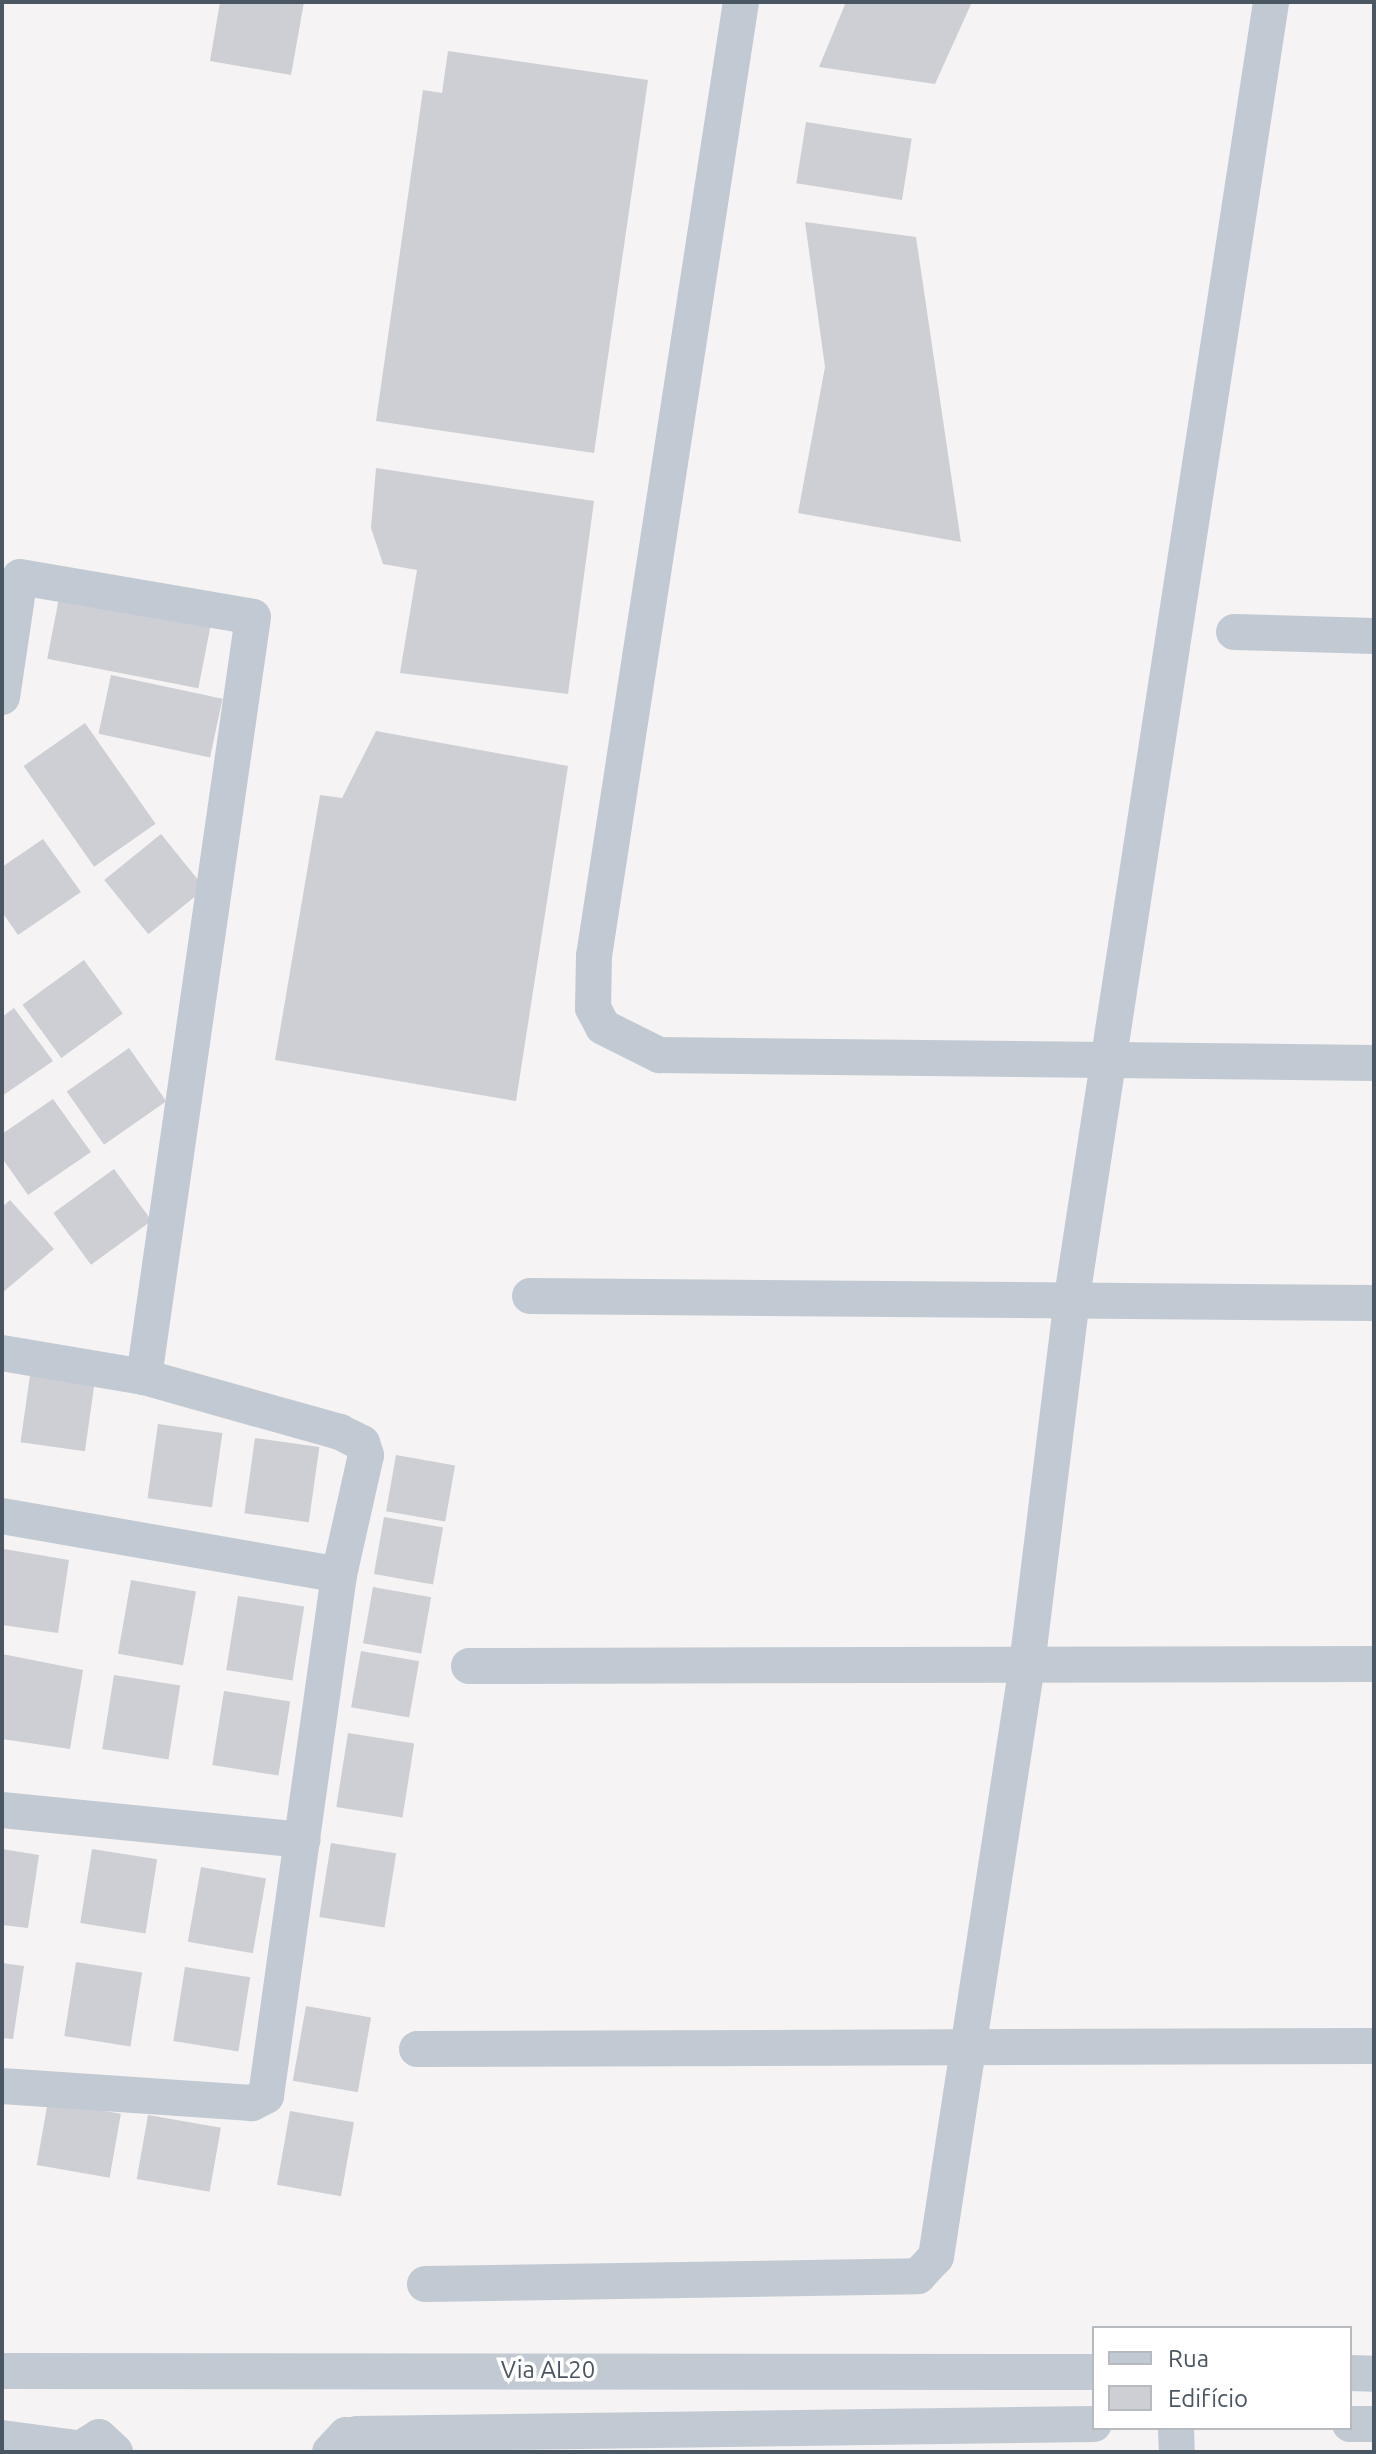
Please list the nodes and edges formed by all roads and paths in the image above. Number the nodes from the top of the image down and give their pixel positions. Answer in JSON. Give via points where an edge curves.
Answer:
{"nodes":[{"id":1,"x":741,"y":2,"type":"edge"},
{"id":2,"x":1271,"y":2,"type":"edge"},
{"id":3,"x":1234,"y":632,"type":"dead end"},
{"id":4,"x":1374,"y":636,"type":"edge"},
{"id":5,"x":2,"y":697,"type":"edge"},
{"id":6,"x":1109,"y":1059,"type":"junction"},
{"id":7,"x":1374,"y":1063,"type":"edge"},
{"id":8,"x":530,"y":1296,"type":"dead end"},
{"id":9,"x":1072,"y":1297,"type":"junction"},
{"id":10,"x":1374,"y":1303,"type":"edge"},
{"id":11,"x":2,"y":1353,"type":"edge"},
{"id":12,"x":144,"y":1377,"type":"junction"},
{"id":13,"x":2,"y":1516,"type":"edge"},
{"id":14,"x":339,"y":1575,"type":"junction"},
{"id":15,"x":1374,"y":1664,"type":"edge"},
{"id":16,"x":1027,"y":1665,"type":"junction"},
{"id":17,"x":469,"y":1666,"type":"dead end"},
{"id":18,"x":2,"y":1810,"type":"edge"},
{"id":19,"x":303,"y":1840,"type":"junction"},
{"id":20,"x":972,"y":2042,"type":"junction"},
{"id":21,"x":1374,"y":2046,"type":"edge"},
{"id":22,"x":417,"y":2049,"type":"dead end"},
{"id":23,"x":2,"y":2086,"type":"edge"},
{"id":24,"x":425,"y":2284,"type":"dead end"},
{"id":25,"x":2,"y":2371,"type":"edge"},
{"id":26,"x":1092,"y":2372,"type":"edge"},
{"id":27,"x":1352,"y":2373,"type":"edge"},
{"id":28,"x":1374,"y":2374,"type":"edge"},
{"id":29,"x":1092,"y":2424,"type":"edge"},
{"id":30,"x":1352,"y":2424,"type":"edge"},
{"id":31,"x":1374,"y":2424,"type":"edge"},
{"id":32,"x":1176,"y":2430,"type":"edge"},
{"id":33,"x":2,"y":2438,"type":"edge"},
{"id":34,"x":709,"y":2440,"type":"edge"},
{"id":35,"x":401,"y":2444,"type":"edge"},
{"id":36,"x":354,"y":2446,"type":"edge"},
{"id":37,"x":76,"y":2450,"type":"edge"},
{"id":38,"x":115,"y":2452,"type":"edge"},
{"id":39,"x":1177,"y":2452,"type":"edge"}],
"edges":[{"from":1,"to":6,"type":"street","via":[[594,956],[593,1008],[612,1033],[659,1055]]},
{"from":2,"to":6,"type":"street"},
{"from":3,"to":4,"type":"street"},
{"from":5,"to":12,"type":"street","via":[[20,577],[253,617]]},
{"from":6,"to":7,"type":"street"},
{"from":6,"to":9,"type":"street"},
{"from":8,"to":9,"type":"street"},
{"from":9,"to":10,"type":"street"},
{"from":9,"to":16,"type":"street"},
{"from":11,"to":12,"type":"street"},
{"from":12,"to":14,"type":"street","via":[[362,1443],[366,1455]]},
{"from":13,"to":14,"type":"street"},
{"from":14,"to":19,"type":"street"},
{"from":15,"to":16,"type":"street"},
{"from":16,"to":17,"type":"street"},
{"from":16,"to":20,"type":"street"},
{"from":18,"to":19,"type":"street"},
{"from":19,"to":23,"type":"street","via":[[266,2096],[252,2103]]},
{"from":20,"to":21,"type":"street"},
{"from":20,"to":22,"type":"street"},
{"from":20,"to":24,"type":"street","via":[[931,2271]]},
{"from":25,"to":26,"type":"street","name":"Via AL20"},
{"from":27,"to":28,"type":"street"},
{"from":29,"to":34,"type":"street"},
{"from":30,"to":31,"type":"street"},
{"from":32,"to":39,"type":"street"},
{"from":33,"to":37,"type":"street"},
{"from":34,"to":35,"type":"street"},
{"from":35,"to":36,"type":"street"},
{"from":37,"to":38,"type":"street","via":[[99,2437]]}]}
